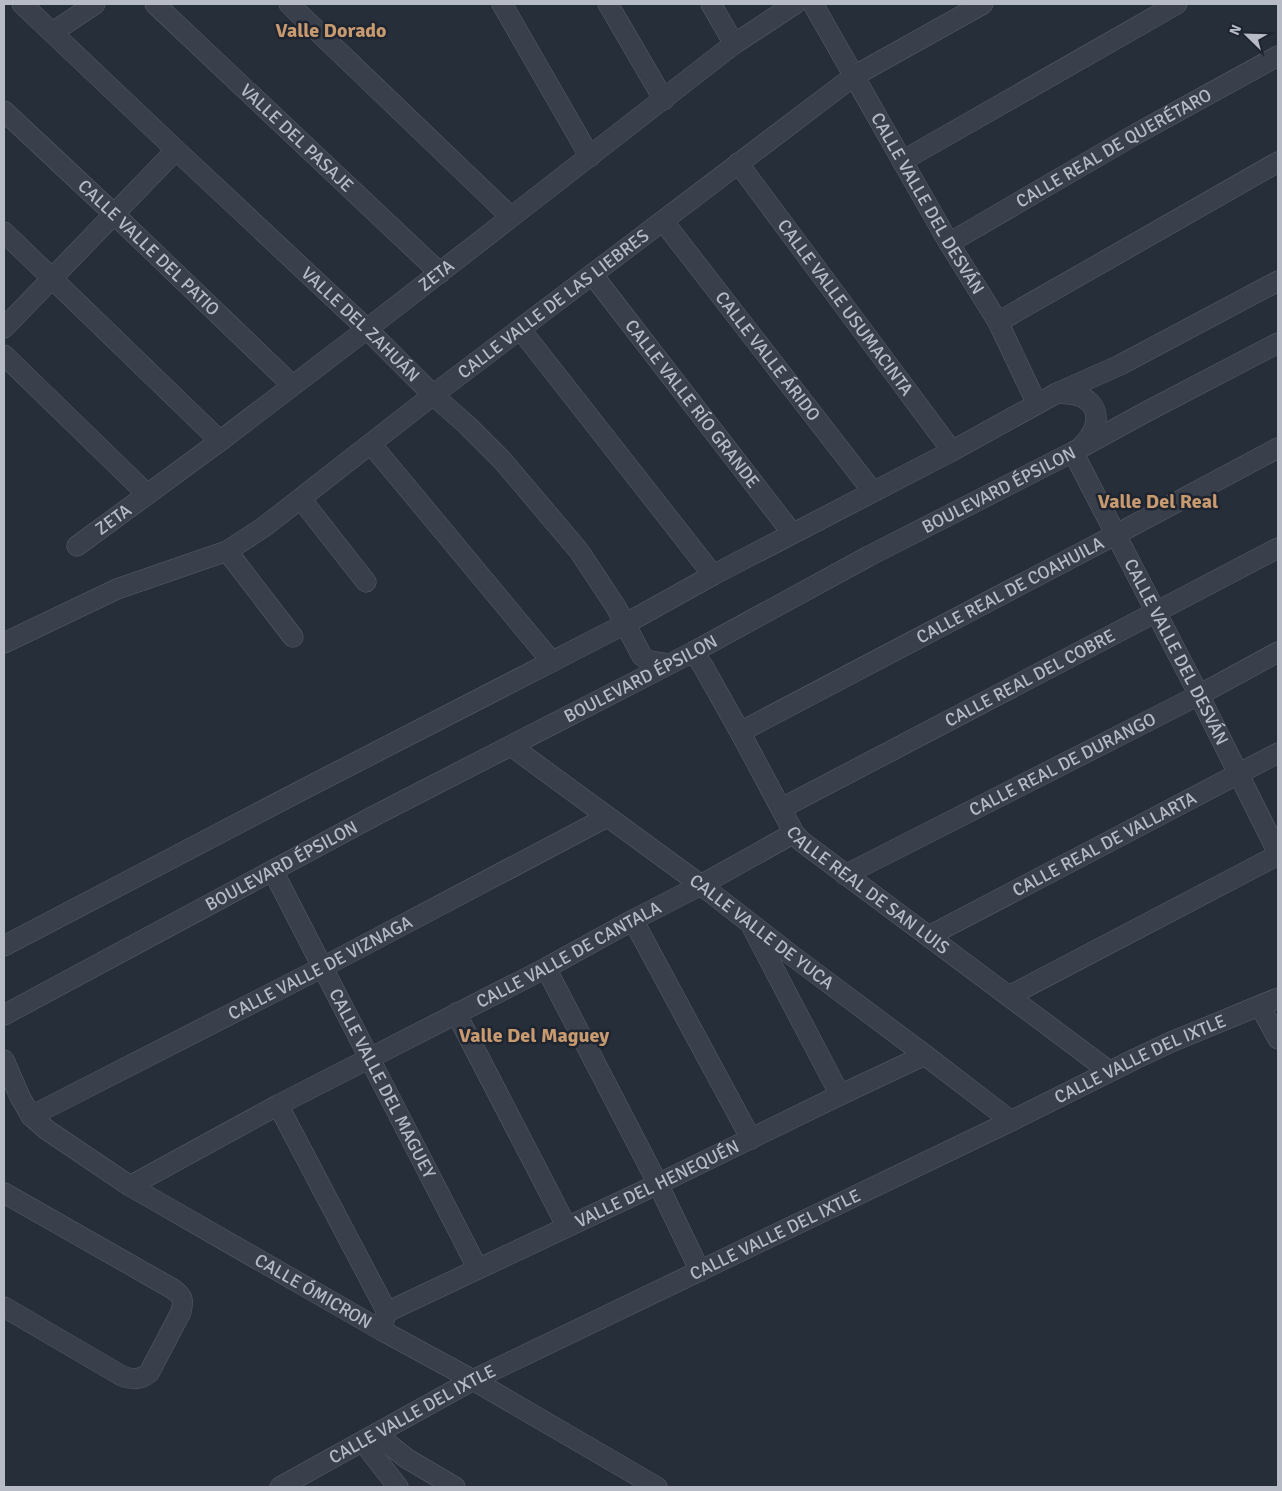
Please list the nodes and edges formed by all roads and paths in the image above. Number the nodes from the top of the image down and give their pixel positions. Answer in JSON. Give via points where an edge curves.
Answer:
{"nodes":[{"id":1,"x":22,"y":4,"type":"edge"},
{"id":2,"x":95,"y":4,"type":"edge"},
{"id":3,"x":155,"y":4,"type":"edge"},
{"id":4,"x":289,"y":4,"type":"edge"},
{"id":5,"x":502,"y":4,"type":"edge"},
{"id":6,"x":608,"y":4,"type":"edge"},
{"id":7,"x":711,"y":4,"type":"edge"},
{"id":8,"x":795,"y":4,"type":"edge"},
{"id":9,"x":813,"y":4,"type":"edge"},
{"id":10,"x":983,"y":4,"type":"edge"},
{"id":11,"x":1177,"y":4,"type":"edge"},
{"id":12,"x":53,"y":32,"type":"junction"},
{"id":13,"x":734,"y":44,"type":"junction"},
{"id":14,"x":1278,"y":56,"type":"edge"},
{"id":15,"x":854,"y":76,"type":"junction"},
{"id":16,"x":664,"y":100,"type":"junction"},
{"id":17,"x":4,"y":111,"type":"edge"},
{"id":18,"x":176,"y":150,"type":"junction"},
{"id":19,"x":590,"y":157,"type":"junction"},
{"id":20,"x":902,"y":161,"type":"junction"},
{"id":21,"x":1278,"y":162,"type":"edge"},
{"id":22,"x":738,"y":163,"type":"junction"},
{"id":23,"x":114,"y":214,"type":"junction"},
{"id":24,"x":511,"y":217,"type":"junction"},
{"id":25,"x":663,"y":221,"type":"junction"},
{"id":26,"x":4,"y":232,"type":"edge"},
{"id":27,"x":949,"y":243,"type":"junction"},
{"id":28,"x":440,"y":272,"type":"junction"},
{"id":29,"x":592,"y":274,"type":"junction"},
{"id":30,"x":53,"y":278,"type":"junction"},
{"id":31,"x":1278,"y":282,"type":"edge"},
{"id":32,"x":998,"y":322,"type":"junction"},
{"id":33,"x":4,"y":328,"type":"edge"},
{"id":34,"x":368,"y":329,"type":"junction"},
{"id":35,"x":521,"y":330,"type":"junction"},
{"id":36,"x":1278,"y":343,"type":"edge"},
{"id":37,"x":4,"y":355,"type":"edge"},
{"id":38,"x":292,"y":385,"type":"junction"},
{"id":39,"x":1057,"y":394,"type":"junction"},
{"id":40,"x":434,"y":395,"type":"junction"},
{"id":41,"x":1037,"y":404,"type":"junction"},
{"id":42,"x":220,"y":441,"type":"junction"},
{"id":43,"x":370,"y":444,"type":"junction"},
{"id":44,"x":1278,"y":448,"type":"edge"},
{"id":45,"x":1077,"y":450,"type":"junction"},
{"id":46,"x":952,"y":451,"type":"junction"},
{"id":47,"x":873,"y":492,"type":"junction"},
{"id":48,"x":147,"y":494,"type":"junction"},
{"id":49,"x":301,"y":500,"type":"junction"},
{"id":50,"x":792,"y":533,"type":"junction"},
{"id":51,"x":1115,"y":535,"type":"junction"},
{"id":52,"x":77,"y":546,"type":"dead end"},
{"id":53,"x":1278,"y":548,"type":"edge"},
{"id":54,"x":226,"y":551,"type":"junction"},
{"id":55,"x":713,"y":575,"type":"junction"},
{"id":56,"x":366,"y":582,"type":"dead end"},
{"id":57,"x":1156,"y":613,"type":"junction"},
{"id":58,"x":624,"y":624,"type":"junction"},
{"id":59,"x":292,"y":637,"type":"dead end"},
{"id":60,"x":4,"y":643,"type":"edge"},
{"id":61,"x":693,"y":652,"type":"junction"},
{"id":62,"x":1278,"y":652,"type":"edge"},
{"id":63,"x":552,"y":662,"type":"junction"},
{"id":64,"x":669,"y":664,"type":"junction"},
{"id":65,"x":1198,"y":695,"type":"junction"},
{"id":66,"x":740,"y":732,"type":"junction"},
{"id":67,"x":511,"y":746,"type":"junction"},
{"id":68,"x":1278,"y":753,"type":"edge"},
{"id":69,"x":1238,"y":774,"type":"junction"},
{"id":70,"x":782,"y":808,"type":"junction"},
{"id":71,"x":607,"y":817,"type":"junction"},
{"id":72,"x":794,"y":833,"type":"junction"},
{"id":73,"x":1278,"y":854,"type":"edge"},
{"id":74,"x":273,"y":871,"type":"junction"},
{"id":75,"x":846,"y":875,"type":"junction"},
{"id":76,"x":701,"y":885,"type":"junction"},
{"id":77,"x":633,"y":920,"type":"junction"},
{"id":78,"x":750,"y":923,"type":"junction"},
{"id":79,"x":929,"y":936,"type":"junction"},
{"id":80,"x":4,"y":946,"type":"edge"},
{"id":81,"x":323,"y":967,"type":"junction"},
{"id":82,"x":546,"y":968,"type":"junction"},
{"id":83,"x":1009,"y":996,"type":"junction"},
{"id":84,"x":1269,"y":1002,"type":"edge"},
{"id":85,"x":456,"y":1014,"type":"junction"},
{"id":86,"x":4,"y":1015,"type":"edge"},
{"id":87,"x":1278,"y":1039,"type":"edge"},
{"id":88,"x":925,"y":1055,"type":"junction"},
{"id":89,"x":368,"y":1058,"type":"junction"},
{"id":90,"x":4,"y":1060,"type":"edge"},
{"id":91,"x":1110,"y":1071,"type":"junction"},
{"id":92,"x":840,"y":1095,"type":"junction"},
{"id":93,"x":278,"y":1105,"type":"junction"},
{"id":94,"x":31,"y":1116,"type":"junction"},
{"id":95,"x":1011,"y":1122,"type":"junction"},
{"id":96,"x":751,"y":1139,"type":"junction"},
{"id":97,"x":658,"y":1184,"type":"junction"},
{"id":98,"x":130,"y":1186,"type":"junction"},
{"id":99,"x":4,"y":1193,"type":"edge"},
{"id":100,"x":567,"y":1227,"type":"junction"},
{"id":101,"x":478,"y":1270,"type":"junction"},
{"id":102,"x":700,"y":1271,"type":"junction"},
{"id":103,"x":4,"y":1307,"type":"edge"},
{"id":104,"x":384,"y":1321,"type":"junction"},
{"id":105,"x":472,"y":1380,"type":"junction"},
{"id":106,"x":370,"y":1438,"type":"junction"},
{"id":107,"x":280,"y":1487,"type":"edge"},
{"id":108,"x":398,"y":1487,"type":"edge"},
{"id":109,"x":456,"y":1487,"type":"edge"},
{"id":110,"x":657,"y":1487,"type":"edge"}],
"edges":[{"from":1,"to":12,"type":"street","name":"VALLE DEL ZAHUÁN"},
{"from":2,"to":12,"type":"street"},
{"from":3,"to":28,"type":"street","name":"VALLE DEL PASAJE"},
{"from":4,"to":24,"type":"street"},
{"from":5,"to":19,"type":"street"},
{"from":6,"to":16,"type":"street"},
{"from":7,"to":13,"type":"street"},
{"from":8,"to":13,"type":"street","name":"ZETA"},
{"from":9,"to":15,"type":"street","name":"CALLE VALLE DEL DESVÁN"},
{"from":10,"to":15,"type":"street","name":"CALLE VALLE DE LAS LIEBRES"},
{"from":11,"to":20,"type":"street"},
{"from":12,"to":18,"type":"street","name":"VALLE DEL ZAHUÁN"},
{"from":13,"to":16,"type":"street","name":"ZETA"},
{"from":14,"to":27,"type":"street","name":"CALLE REAL DE QUERÉTARO"},
{"from":15,"to":20,"type":"street","name":"CALLE VALLE DEL DESVÁN"},
{"from":15,"to":22,"type":"street","name":"CALLE VALLE DE LAS LIEBRES"},
{"from":16,"to":19,"type":"street","name":"ZETA"},
{"from":17,"to":23,"type":"street","name":"CALLE VALLE DEL PATIO"},
{"from":18,"to":23,"type":"street"},
{"from":18,"to":34,"type":"street","name":"VALLE DEL ZAHUÁN"},
{"from":19,"to":24,"type":"street","name":"ZETA"},
{"from":20,"to":27,"type":"street","name":"CALLE VALLE DEL DESVÁN"},
{"from":21,"to":32,"type":"street"},
{"from":22,"to":25,"type":"street","name":"CALLE VALLE DE LAS LIEBRES"},
{"from":22,"to":46,"type":"street","name":"CALLE VALLE USUMACINTA"},
{"from":23,"to":30,"type":"street"},
{"from":23,"to":38,"type":"street","name":"CALLE VALLE DEL PATIO"},
{"from":24,"to":28,"type":"street","name":"ZETA"},
{"from":25,"to":29,"type":"street","name":"CALLE VALLE DE LAS LIEBRES"},
{"from":25,"to":47,"type":"street","name":"CALLE VALLE ÁRIDO"},
{"from":26,"to":30,"type":"street"},
{"from":27,"to":32,"type":"street","name":"CALLE VALLE DEL DESVÁN"},
{"from":28,"to":34,"type":"street","name":"ZETA"},
{"from":29,"to":35,"type":"street","name":"CALLE VALLE DE LAS LIEBRES"},
{"from":29,"to":50,"type":"street","name":"CALLE VALLE RÍO GRANDE"},
{"from":30,"to":33,"type":"street"},
{"from":30,"to":42,"type":"street"},
{"from":31,"to":39,"type":"street","via":[[1120,365]]},
{"from":32,"to":41,"type":"street","name":"CALLE VALLE DEL DESVÁN"},
{"from":34,"to":38,"type":"street","name":"ZETA"},
{"from":34,"to":40,"type":"street","name":"VALLE DEL ZAHUÁN"},
{"from":35,"to":40,"type":"street","name":"CALLE VALLE DE LAS LIEBRES"},
{"from":35,"to":55,"type":"street"},
{"from":36,"to":45,"type":"street","name":"BOULEVARD ÉPSILON"},
{"from":37,"to":48,"type":"street"},
{"from":38,"to":42,"type":"street","name":"ZETA"},
{"from":39,"to":41,"type":"street"},
{"from":39,"to":45,"type":"street","via":[[1083,398],[1094,410],[1095,429]]},
{"from":40,"to":43,"type":"street","name":"CALLE VALLE DE LAS LIEBRES"},
{"from":40,"to":58,"type":"street","name":"VALLE DEL ZAHUÁN","via":[[502,460],[559,526],[595,574]]},
{"from":41,"to":46,"type":"street"},
{"from":42,"to":48,"type":"street","name":"ZETA"},
{"from":43,"to":49,"type":"street","name":"CALLE VALLE DE LAS LIEBRES"},
{"from":43,"to":63,"type":"street"},
{"from":44,"to":51,"type":"street","name":"CALLE REAL DE COAHUILA"},
{"from":45,"to":51,"type":"street","name":"CALLE VALLE DEL DESVÁN"},
{"from":45,"to":61,"type":"street","name":"BOULEVARD ÉPSILON","via":[[869,556]]},
{"from":46,"to":47,"type":"street"},
{"from":47,"to":50,"type":"street"},
{"from":48,"to":52,"type":"street","name":"ZETA"},
{"from":49,"to":54,"type":"street","name":"CALLE VALLE DE LAS LIEBRES"},
{"from":49,"to":56,"type":"street"},
{"from":50,"to":55,"type":"street"},
{"from":51,"to":57,"type":"street","name":"CALLE VALLE DEL DESVÁN"},
{"from":51,"to":66,"type":"street","name":"CALLE REAL DE COAHUILA"},
{"from":53,"to":57,"type":"street","name":"CALLE REAL DEL COBRE"},
{"from":54,"to":59,"type":"street"},
{"from":54,"to":60,"type":"street","name":"CALLE VALLE DE LAS LIEBRES","via":[[117,589]]},
{"from":55,"to":58,"type":"street"},
{"from":57,"to":65,"type":"street","name":"CALLE VALLE DEL DESVÁN"},
{"from":57,"to":70,"type":"street","name":"CALLE REAL DEL COBRE"},
{"from":58,"to":63,"type":"street"},
{"from":58,"to":64,"type":"street","name":"VALLE DEL ZAHUÁN","via":[[642,656],[649,661]]},
{"from":61,"to":64,"type":"street","name":"BOULEVARD ÉPSILON"},
{"from":61,"to":66,"type":"street","name":"CALLE REAL DE SAN LUIS"},
{"from":62,"to":65,"type":"street","name":"CALLE REAL DE DURANGO"},
{"from":63,"to":80,"type":"street"},
{"from":64,"to":67,"type":"street","name":"BOULEVARD ÉPSILON"},
{"from":65,"to":69,"type":"street","name":"CALLE VALLE DEL DESVÁN"},
{"from":65,"to":75,"type":"street","name":"CALLE REAL DE DURANGO"},
{"from":66,"to":70,"type":"street","name":"CALLE REAL DE SAN LUIS"},
{"from":67,"to":71,"type":"street","name":"CALLE VALLE DE YUCA"},
{"from":67,"to":74,"type":"street","name":"BOULEVARD ÉPSILON"},
{"from":68,"to":69,"type":"street","name":"CALLE REAL DE VALLARTA"},
{"from":69,"to":73,"type":"street","name":"CALLE VALLE DEL DESVÁN"},
{"from":69,"to":79,"type":"street","name":"CALLE REAL DE VALLARTA"},
{"from":70,"to":72,"type":"street","name":"CALLE REAL DE SAN LUIS"},
{"from":71,"to":76,"type":"street","name":"CALLE VALLE DE YUCA"},
{"from":71,"to":81,"type":"street","name":"CALLE VALLE DE VIZNAGA"},
{"from":72,"to":75,"type":"street","name":"CALLE REAL DE SAN LUIS"},
{"from":72,"to":76,"type":"street","name":"CALLE VALLE DE CANTALA"},
{"from":73,"to":83,"type":"street"},
{"from":74,"to":81,"type":"street","name":"CALLE VALLE DEL MAGUEY"},
{"from":74,"to":86,"type":"street","name":"BOULEVARD ÉPSILON"},
{"from":75,"to":79,"type":"street","name":"CALLE REAL DE SAN LUIS"},
{"from":76,"to":77,"type":"street","name":"CALLE VALLE DE CANTALA"},
{"from":76,"to":78,"type":"street","name":"CALLE VALLE DE YUCA"},
{"from":77,"to":82,"type":"street","name":"CALLE VALLE DE CANTALA"},
{"from":77,"to":96,"type":"street"},
{"from":78,"to":88,"type":"street","name":"CALLE VALLE DE YUCA"},
{"from":78,"to":92,"type":"street"},
{"from":79,"to":83,"type":"street","name":"CALLE REAL DE SAN LUIS"},
{"from":81,"to":89,"type":"street","name":"CALLE VALLE DEL MAGUEY"},
{"from":81,"to":94,"type":"street","name":"CALLE VALLE DE VIZNAGA"},
{"from":82,"to":85,"type":"street","name":"CALLE VALLE DE CANTALA"},
{"from":82,"to":97,"type":"street"},
{"from":83,"to":91,"type":"street","name":"CALLE REAL DE SAN LUIS"},
{"from":84,"to":87,"type":"street"},
{"from":84,"to":91,"type":"street","name":"CALLE VALLE DEL IXTLE"},
{"from":85,"to":89,"type":"street","name":"CALLE VALLE DE CANTALA"},
{"from":85,"to":100,"type":"street"},
{"from":88,"to":92,"type":"street","name":"VALLE DEL HENEQUÉN"},
{"from":88,"to":95,"type":"street","name":"CALLE VALLE DE YUCA"},
{"from":89,"to":93,"type":"street","name":"CALLE VALLE DE CANTALA"},
{"from":89,"to":101,"type":"street","name":"CALLE VALLE DEL MAGUEY"},
{"from":90,"to":94,"type":"street","name":"CALLE ÓMICRON"},
{"from":91,"to":95,"type":"street","name":"CALLE VALLE DEL IXTLE"},
{"from":92,"to":96,"type":"street","name":"VALLE DEL HENEQUÉN"},
{"from":93,"to":98,"type":"street","name":"CALLE VALLE DE CANTALA"},
{"from":93,"to":104,"type":"street"},
{"from":94,"to":98,"type":"street","name":"CALLE ÓMICRON","via":[[53,1135]]},
{"from":95,"to":102,"type":"street","name":"CALLE VALLE DEL IXTLE"},
{"from":96,"to":97,"type":"street","name":"VALLE DEL HENEQUÉN"},
{"from":97,"to":100,"type":"street","name":"VALLE DEL HENEQUÉN"},
{"from":97,"to":102,"type":"street"},
{"from":98,"to":104,"type":"street","name":"CALLE ÓMICRON"},
{"from":99,"to":103,"type":"street","via":[[173,1289],[183,1301],[181,1312],[149,1373],[137,1380],[122,1376]]},
{"from":100,"to":101,"type":"street","name":"VALLE DEL HENEQUÉN"},
{"from":101,"to":104,"type":"street","name":"VALLE DEL HENEQUÉN"},
{"from":102,"to":105,"type":"street","name":"CALLE VALLE DEL IXTLE"},
{"from":104,"to":105,"type":"street","name":"CALLE ÓMICRON"},
{"from":105,"to":106,"type":"street","name":"CALLE VALLE DEL IXTLE"},
{"from":105,"to":110,"type":"street","name":"CALLE ÓMICRON"},
{"from":106,"to":107,"type":"street","name":"CALLE VALLE DEL IXTLE"},
{"from":106,"to":108,"type":"street"},
{"from":106,"to":109,"type":"street"}]}
